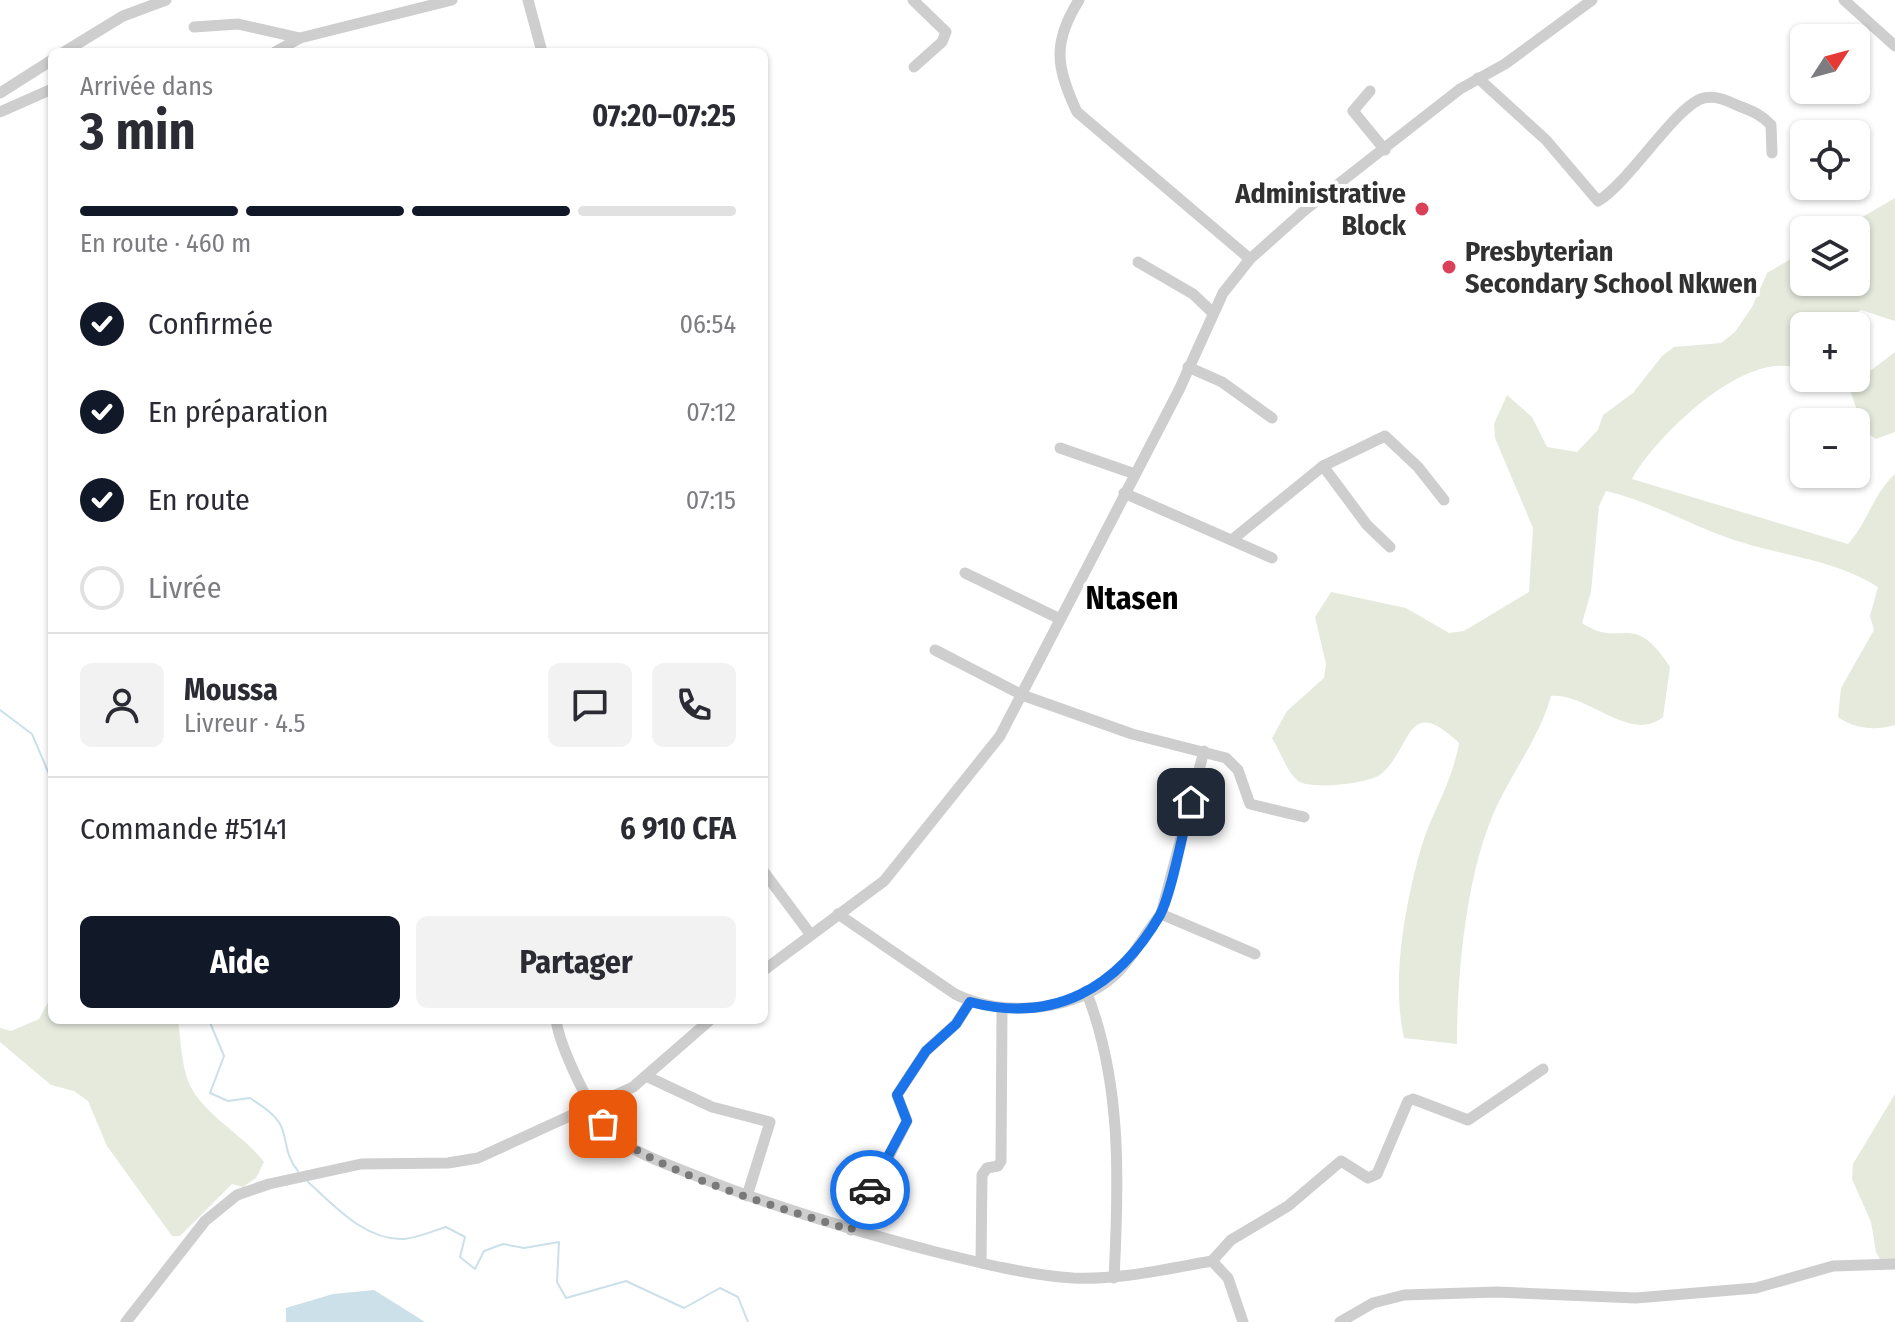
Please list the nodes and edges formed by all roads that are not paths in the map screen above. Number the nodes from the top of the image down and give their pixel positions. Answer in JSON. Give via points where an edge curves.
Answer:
{"nodes":[{"id":1,"x":166,"y":0,"type":"edge"},
{"id":2,"x":452,"y":0,"type":"edge"},
{"id":3,"x":528,"y":0,"type":"edge"},
{"id":4,"x":913,"y":0,"type":"edge"},
{"id":5,"x":1079,"y":0,"type":"edge"},
{"id":6,"x":1592,"y":0,"type":"edge"},
{"id":7,"x":1844,"y":0,"type":"edge"},
{"id":8,"x":194,"y":27,"type":"dead end"},
{"id":9,"x":300,"y":38,"type":"junction"},
{"id":10,"x":1895,"y":46,"type":"edge"},
{"id":11,"x":71,"y":48,"type":"edge"},
{"id":12,"x":282,"y":48,"type":"edge"},
{"id":13,"x":541,"y":48,"type":"edge"},
{"id":14,"x":48,"y":63,"type":"edge"},
{"id":15,"x":914,"y":67,"type":"dead end"},
{"id":16,"x":1478,"y":78,"type":"junction"},
{"id":17,"x":48,"y":91,"type":"edge"},
{"id":18,"x":1370,"y":91,"type":"dead end"},
{"id":19,"x":0,"y":93,"type":"edge"},
{"id":20,"x":0,"y":112,"type":"edge"},
{"id":21,"x":1385,"y":150,"type":"junction"},
{"id":22,"x":1772,"y":153,"type":"dead end"},
{"id":23,"x":1250,"y":259,"type":"junction"},
{"id":24,"x":1138,"y":262,"type":"dead end"},
{"id":25,"x":1213,"y":313,"type":"junction"},
{"id":26,"x":1188,"y":367,"type":"junction"},
{"id":27,"x":1272,"y":418,"type":"dead end"},
{"id":28,"x":1060,"y":448,"type":"dead end"},
{"id":29,"x":1323,"y":466,"type":"junction"},
{"id":30,"x":1135,"y":474,"type":"junction"},
{"id":31,"x":1124,"y":493,"type":"junction"},
{"id":32,"x":1444,"y":500,"type":"dead end"},
{"id":33,"x":1233,"y":539,"type":"junction"},
{"id":34,"x":1390,"y":547,"type":"dead end"},
{"id":35,"x":1272,"y":558,"type":"dead end"},
{"id":36,"x":965,"y":573,"type":"dead end"},
{"id":37,"x":1060,"y":619,"type":"junction"},
{"id":38,"x":935,"y":650,"type":"dead end"},
{"id":39,"x":1022,"y":695,"type":"junction"},
{"id":40,"x":1204,"y":751,"type":"junction"},
{"id":41,"x":1304,"y":817,"type":"dead end"},
{"id":42,"x":768,"y":877,"type":"edge"},
{"id":43,"x":838,"y":914,"type":"junction"},
{"id":44,"x":1161,"y":914,"type":"junction"},
{"id":45,"x":811,"y":935,"type":"junction"},
{"id":46,"x":1255,"y":954,"type":"dead end"},
{"id":47,"x":768,"y":967,"type":"edge"},
{"id":48,"x":1086,"y":991,"type":"junction"},
{"id":49,"x":970,"y":1002,"type":"junction"},
{"id":50,"x":1002,"y":1009,"type":"junction"},
{"id":51,"x":558,"y":1024,"type":"edge"},
{"id":52,"x":706,"y":1024,"type":"edge"},
{"id":53,"x":1543,"y":1069,"type":"dead end"},
{"id":54,"x":648,"y":1077,"type":"junction"},
{"id":55,"x":595,"y":1107,"type":"junction"},
{"id":56,"x":747,"y":1196,"type":"junction"},
{"id":57,"x":851,"y":1230,"type":"junction"},
{"id":58,"x":1212,"y":1261,"type":"junction"},
{"id":59,"x":981,"y":1263,"type":"junction"},
{"id":60,"x":1895,"y":1264,"type":"edge"},
{"id":61,"x":1114,"y":1278,"type":"junction"},
{"id":62,"x":126,"y":1322,"type":"edge"},
{"id":63,"x":1243,"y":1322,"type":"edge"},
{"id":64,"x":1340,"y":1322,"type":"edge"}],
"edges":[{"from":1,"to":11,"type":"street","via":[[123,16]]},
{"from":2,"to":9,"type":"street"},
{"from":3,"to":13,"type":"street"},
{"from":4,"to":15,"type":"street","via":[[946,32]]},
{"from":5,"to":23,"type":"street","via":[[1062,32],[1058,55],[1077,112]]},
{"from":6,"to":16,"type":"street"},
{"from":7,"to":10,"type":"street"},
{"from":8,"to":9,"type":"street","via":[[238,24]]},
{"from":9,"to":12,"type":"street"},
{"from":14,"to":19,"type":"street"},
{"from":16,"to":21,"type":"street"},
{"from":16,"to":22,"type":"street","via":[[1546,140],[1598,201],[1672,127],[1683,109],[1704,97],[1762,115],[1771,125]]},
{"from":17,"to":20,"type":"street"},
{"from":18,"to":21,"type":"street","via":[[1353,111]]},
{"from":21,"to":23,"type":"street"},
{"from":23,"to":25,"type":"street"},
{"from":24,"to":25,"type":"street","via":[[1193,294]]},
{"from":25,"to":26,"type":"street"},
{"from":26,"to":27,"type":"street","via":[[1222,382]]},
{"from":26,"to":30,"type":"street"},
{"from":28,"to":30,"type":"street"},
{"from":29,"to":32,"type":"street","via":[[1385,436]]},
{"from":29,"to":33,"type":"street"},
{"from":29,"to":34,"type":"street"},
{"from":30,"to":31,"type":"street"},
{"from":31,"to":33,"type":"street"},
{"from":31,"to":37,"type":"street"},
{"from":33,"to":35,"type":"street"},
{"from":36,"to":37,"type":"street"},
{"from":37,"to":39,"type":"street"},
{"from":38,"to":39,"type":"street"},
{"from":39,"to":40,"type":"street","via":[[1132,734]]},
{"from":39,"to":43,"type":"street","via":[[990,749],[892,872]]},
{"from":40,"to":41,"type":"street","via":[[1234,763],[1250,804]]},
{"from":40,"to":44,"type":"street"},
{"from":42,"to":45,"type":"street"},
{"from":43,"to":45,"type":"street"},
{"from":43,"to":49,"type":"street"},
{"from":44,"to":46,"type":"street"},
{"from":44,"to":48,"type":"street","via":[[1115,975]]},
{"from":45,"to":47,"type":"street"},
{"from":48,"to":50,"type":"street","via":[[1031,1009]]},
{"from":48,"to":61,"type":"street","via":[[1098,1021],[1116,1128]]},
{"from":49,"to":50,"type":"street"},
{"from":49,"to":57,"type":"street","via":[[956,1024],[926,1051],[897,1095],[907,1121]]},
{"from":50,"to":59,"type":"street","via":[[1001,1161],[982,1175]]},
{"from":51,"to":55,"type":"street"},
{"from":52,"to":54,"type":"street"},
{"from":53,"to":58,"type":"street","via":[[1468,1120],[1408,1101],[1377,1174],[1368,1178],[1341,1161],[1288,1206],[1231,1240]]},
{"from":54,"to":55,"type":"street"},
{"from":54,"to":56,"type":"street","via":[[712,1107],[770,1122]]},
{"from":55,"to":56,"type":"street","via":[[612,1134],[629,1146]]},
{"from":55,"to":62,"type":"street","via":[[464,1161],[361,1164],[253,1188],[220,1206]]},
{"from":56,"to":57,"type":"street"},
{"from":57,"to":59,"type":"street"},
{"from":58,"to":61,"type":"street"},
{"from":58,"to":63,"type":"street","via":[[1228,1278]]},
{"from":59,"to":61,"type":"street","via":[[1071,1278]]},
{"from":60,"to":64,"type":"street","via":[[1833,1266],[1756,1288],[1668,1296],[1404,1295],[1373,1303]]}]}
